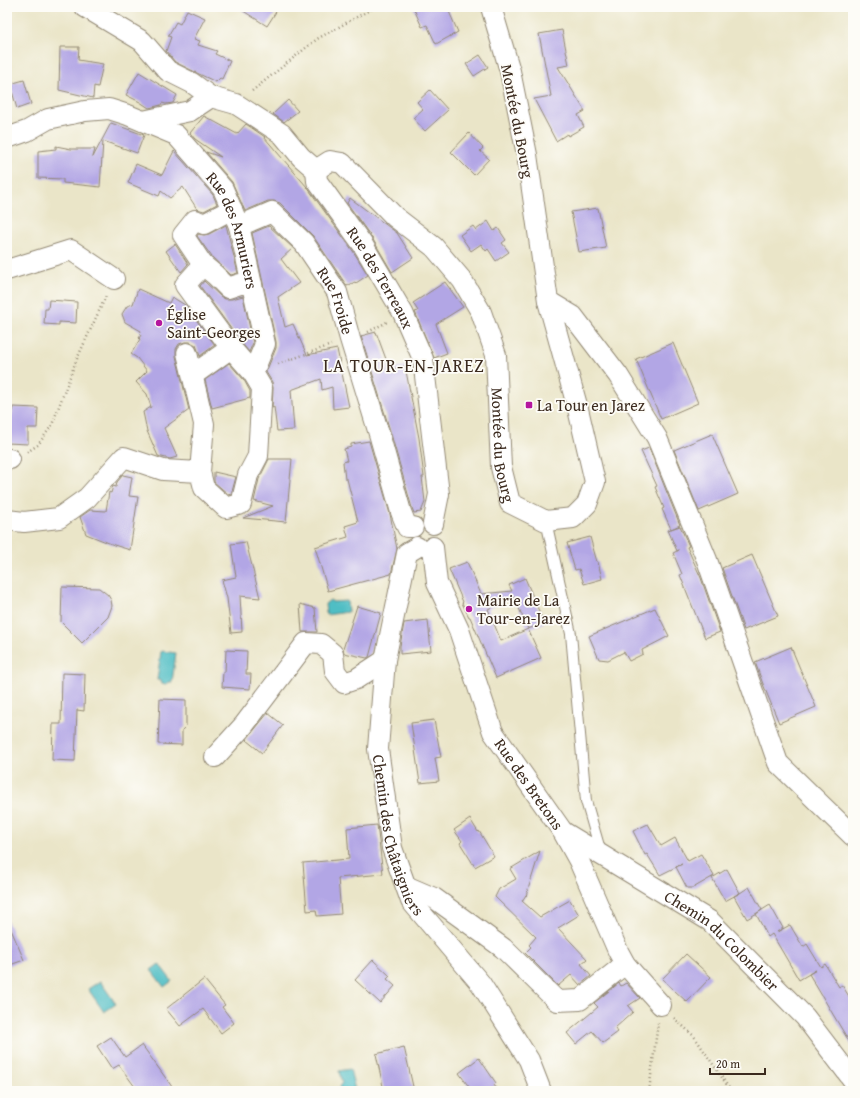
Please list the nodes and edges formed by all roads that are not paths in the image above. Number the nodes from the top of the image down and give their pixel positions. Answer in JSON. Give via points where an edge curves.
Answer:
{"nodes":[{"id":1,"x":85,"y":7,"type":"edge"},
{"id":2,"x":491,"y":7,"type":"edge"},
{"id":3,"x":211,"y":97,"type":"junction"},
{"id":4,"x":143,"y":121,"type":"junction"},
{"id":5,"x":7,"y":138,"type":"edge"},
{"id":6,"x":316,"y":170,"type":"junction"},
{"id":7,"x":236,"y":217,"type":"junction"},
{"id":8,"x":203,"y":265,"type":"junction"},
{"id":9,"x":7,"y":270,"type":"edge"},
{"id":10,"x":114,"y":279,"type":"road end"},
{"id":11,"x":252,"y":284,"type":"junction"},
{"id":12,"x":548,"y":301,"type":"junction"},
{"id":13,"x":232,"y":348,"type":"junction"},
{"id":14,"x":187,"y":353,"type":"dead end"},
{"id":15,"x":253,"y":373,"type":"junction"},
{"id":16,"x":193,"y":375,"type":"junction"},
{"id":17,"x":200,"y":472,"type":"junction"},
{"id":18,"x":7,"y":520,"type":"edge"},
{"id":19,"x":546,"y":521,"type":"junction"},
{"id":20,"x":433,"y":524,"type":"junction"},
{"id":21,"x":413,"y":527,"type":"junction"},
{"id":22,"x":425,"y":547,"type":"junction"},
{"id":23,"x":385,"y":660,"type":"junction"},
{"id":24,"x":215,"y":757,"type":"dead end"},
{"id":25,"x":563,"y":832,"type":"junction"},
{"id":26,"x":853,"y":836,"type":"edge"},
{"id":27,"x":602,"y":855,"type":"junction"},
{"id":28,"x":406,"y":886,"type":"junction"},
{"id":29,"x":625,"y":964,"type":"junction"},
{"id":30,"x":660,"y":1005,"type":"road end"},
{"id":31,"x":853,"y":1080,"type":"edge"},
{"id":32,"x":541,"y":1091,"type":"edge"}],
"edges":[{"from":1,"to":3,"type":"street","via":[[142,41],[168,71],[192,83]]},
{"from":2,"to":12,"type":"street","name":"Montée du Bourg","via":[[510,71],[527,155]]},
{"from":3,"to":4,"type":"street","via":[[190,111]]},
{"from":3,"to":6,"type":"street","via":[[236,104],[282,134]]},
{"from":4,"to":5,"type":"street","name":"Rue des Armuriers","via":[[109,109],[85,110],[48,119],[27,131]]},
{"from":4,"to":7,"type":"street","name":"Rue des Armuriers","via":[[176,135],[223,189]]},
{"from":6,"to":19,"type":"street","name":"Montée du Bourg","via":[[330,161],[342,164],[395,218],[434,247],[462,280],[481,312],[496,355],[501,468],[510,503]]},
{"from":6,"to":20,"type":"street","name":"Rue des Terreaux","via":[[317,181],[363,245],[403,313],[423,359],[439,494]]},
{"from":7,"to":8,"type":"street","via":[[204,224],[195,220],[183,235]]},
{"from":7,"to":11,"type":"street","name":"Rue des Armuriers"},
{"from":7,"to":21,"type":"street","name":"Rue Froide","via":[[272,212],[304,243],[337,292],[400,512],[407,527]]},
{"from":8,"to":11,"type":"street","via":[[228,288]]},
{"from":8,"to":13,"type":"street","via":[[185,284]]},
{"from":9,"to":10,"type":"street","via":[[71,250]]},
{"from":11,"to":15,"type":"street","name":"Rue des Armuriers","via":[[265,344]]},
{"from":12,"to":19,"type":"street","name":"Montée du Bourg","via":[[595,482],[588,504],[573,518]]},
{"from":12,"to":26,"type":"street","via":[[574,316],[618,375],[657,438],[707,560],[778,763]]},
{"from":13,"to":15,"type":"street"},
{"from":13,"to":16,"type":"street"},
{"from":14,"to":16,"type":"street"},
{"from":15,"to":17,"type":"street","via":[[262,388],[258,456],[248,474],[241,504],[226,508],[204,488]]},
{"from":16,"to":17,"type":"street","via":[[204,424]]},
{"from":17,"to":18,"type":"street","via":[[163,470],[124,457],[87,498],[59,518],[24,522]]},
{"from":19,"to":27,"type":"lane","via":[[571,634],[586,801]]},
{"from":20,"to":21,"type":"street","via":[[422,521]]},
{"from":20,"to":22,"type":"street","via":[[438,531],[438,540]]},
{"from":21,"to":22,"type":"street","via":[[410,534],[412,542]]},
{"from":22,"to":23,"type":"street","name":"Chemin des Châtaigniers","via":[[407,553]]},
{"from":22,"to":25,"type":"street","name":"Rue des Bretons","via":[[437,583],[459,630],[493,732]]},
{"from":23,"to":24,"type":"street","via":[[356,679],[344,683],[335,671],[333,654],[321,644],[306,643],[244,725]]},
{"from":23,"to":28,"type":"street","name":"Chemin des Châtaigniers","via":[[378,749],[392,848]]},
{"from":25,"to":27,"type":"street","name":"Chemin du Colombier"},
{"from":25,"to":29,"type":"street","name":"Rue des Bretons","via":[[580,862]]},
{"from":27,"to":31,"type":"street","name":"Chemin du Colombier","via":[[710,921],[805,1017]]},
{"from":28,"to":29,"type":"street","via":[[434,898],[503,948],[557,1001],[580,1000]]},
{"from":28,"to":32,"type":"street","name":"Chemin des Châtaigniers","via":[[411,901],[481,984],[529,1060]]},
{"from":29,"to":30,"type":"street","name":"Rue des Bretons"}]}
